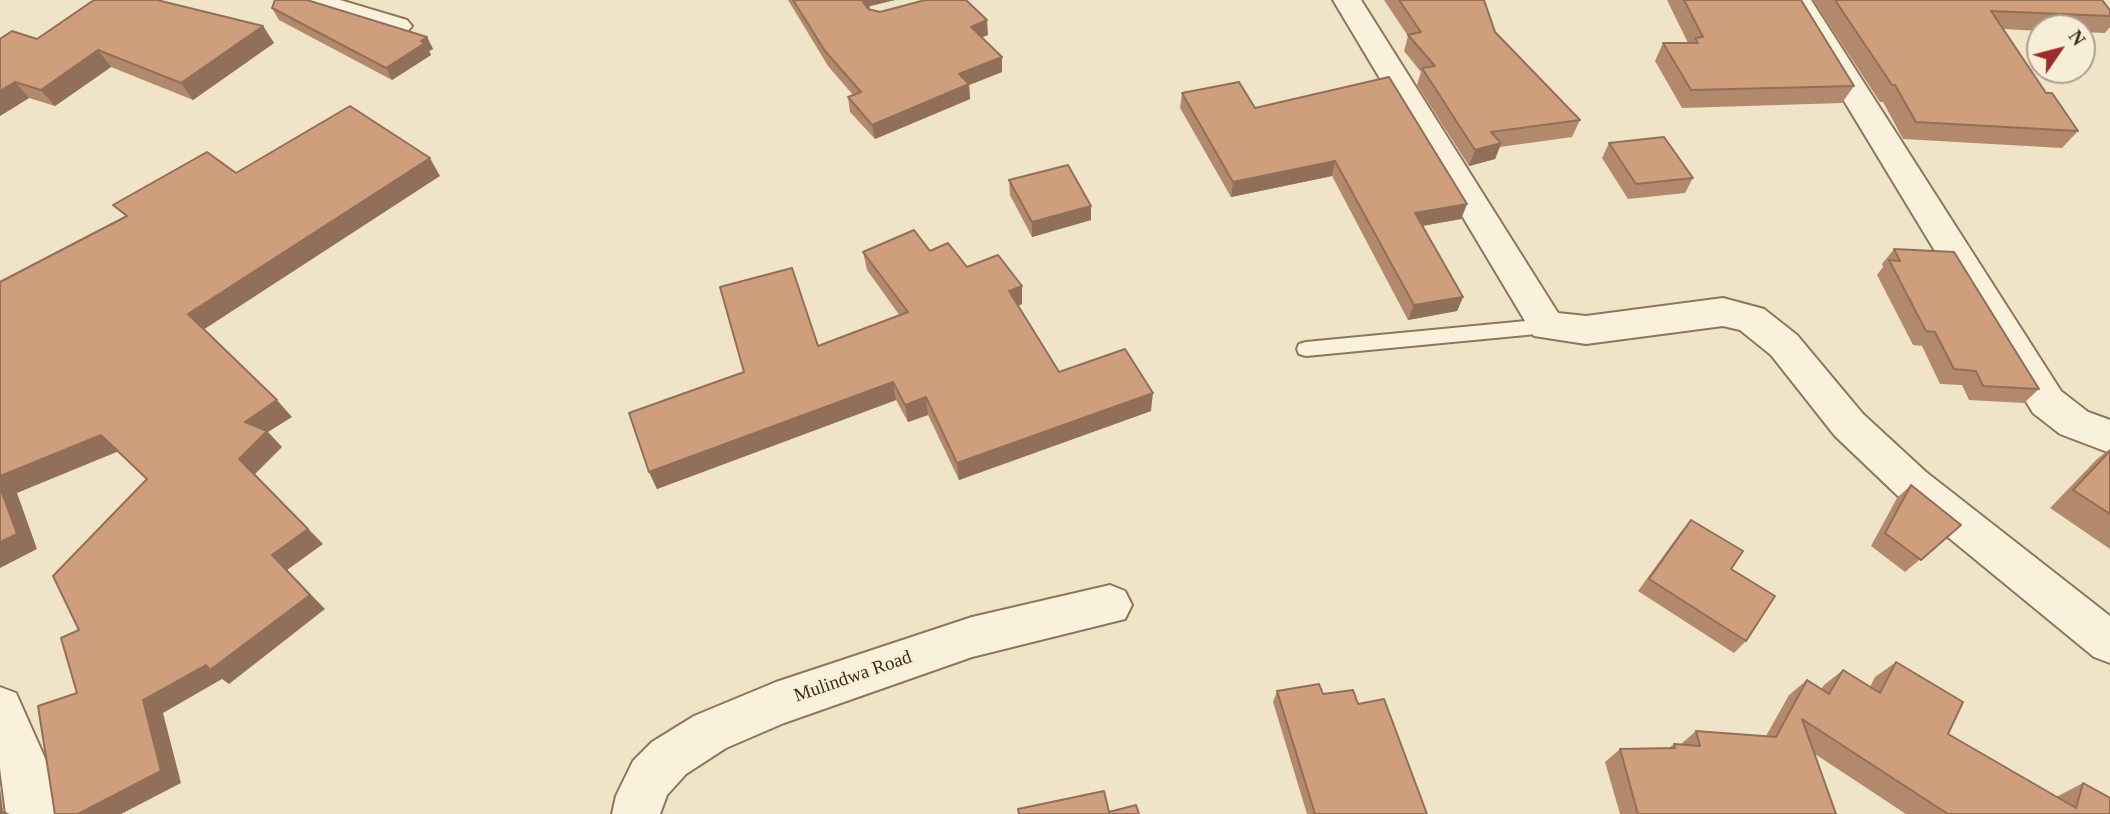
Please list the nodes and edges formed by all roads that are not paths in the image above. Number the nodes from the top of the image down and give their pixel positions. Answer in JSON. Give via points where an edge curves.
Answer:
{"nodes":[{"id":1,"x":309,"y":0,"type":"edge"},
{"id":2,"x":1347,"y":0,"type":"edge"},
{"id":3,"x":1797,"y":0,"type":"edge"},
{"id":4,"x":397,"y":26,"type":"edge"},
{"id":5,"x":1547,"y":326,"type":"junction"},
{"id":6,"x":1306,"y":349,"type":"dead end"},
{"id":7,"x":2110,"y":437,"type":"edge"},
{"id":8,"x":1110,"y":605,"type":"dead end"},
{"id":9,"x":2110,"y":643,"type":"edge"},
{"id":10,"x":0,"y":709,"type":"edge"},
{"id":11,"x":30,"y":814,"type":"edge"},
{"id":12,"x":636,"y":814,"type":"edge"}],
"edges":[{"from":1,"to":4,"type":"street"},
{"from":2,"to":5,"type":"street"},
{"from":3,"to":7,"type":"street","via":[[2047,402],[2074,424]]},
{"from":5,"to":6,"type":"lane"},
{"from":5,"to":9,"type":"street","via":[[1586,330],[1723,312],[1751,319],[1784,345],[1849,425],[1912,484]]},
{"from":8,"to":12,"type":"street","name":"Mulindwa Road","via":[[972,637],[776,704],[721,728],[668,758],[650,778]]},
{"from":10,"to":11,"type":"street","via":[[23,763]]}]}
